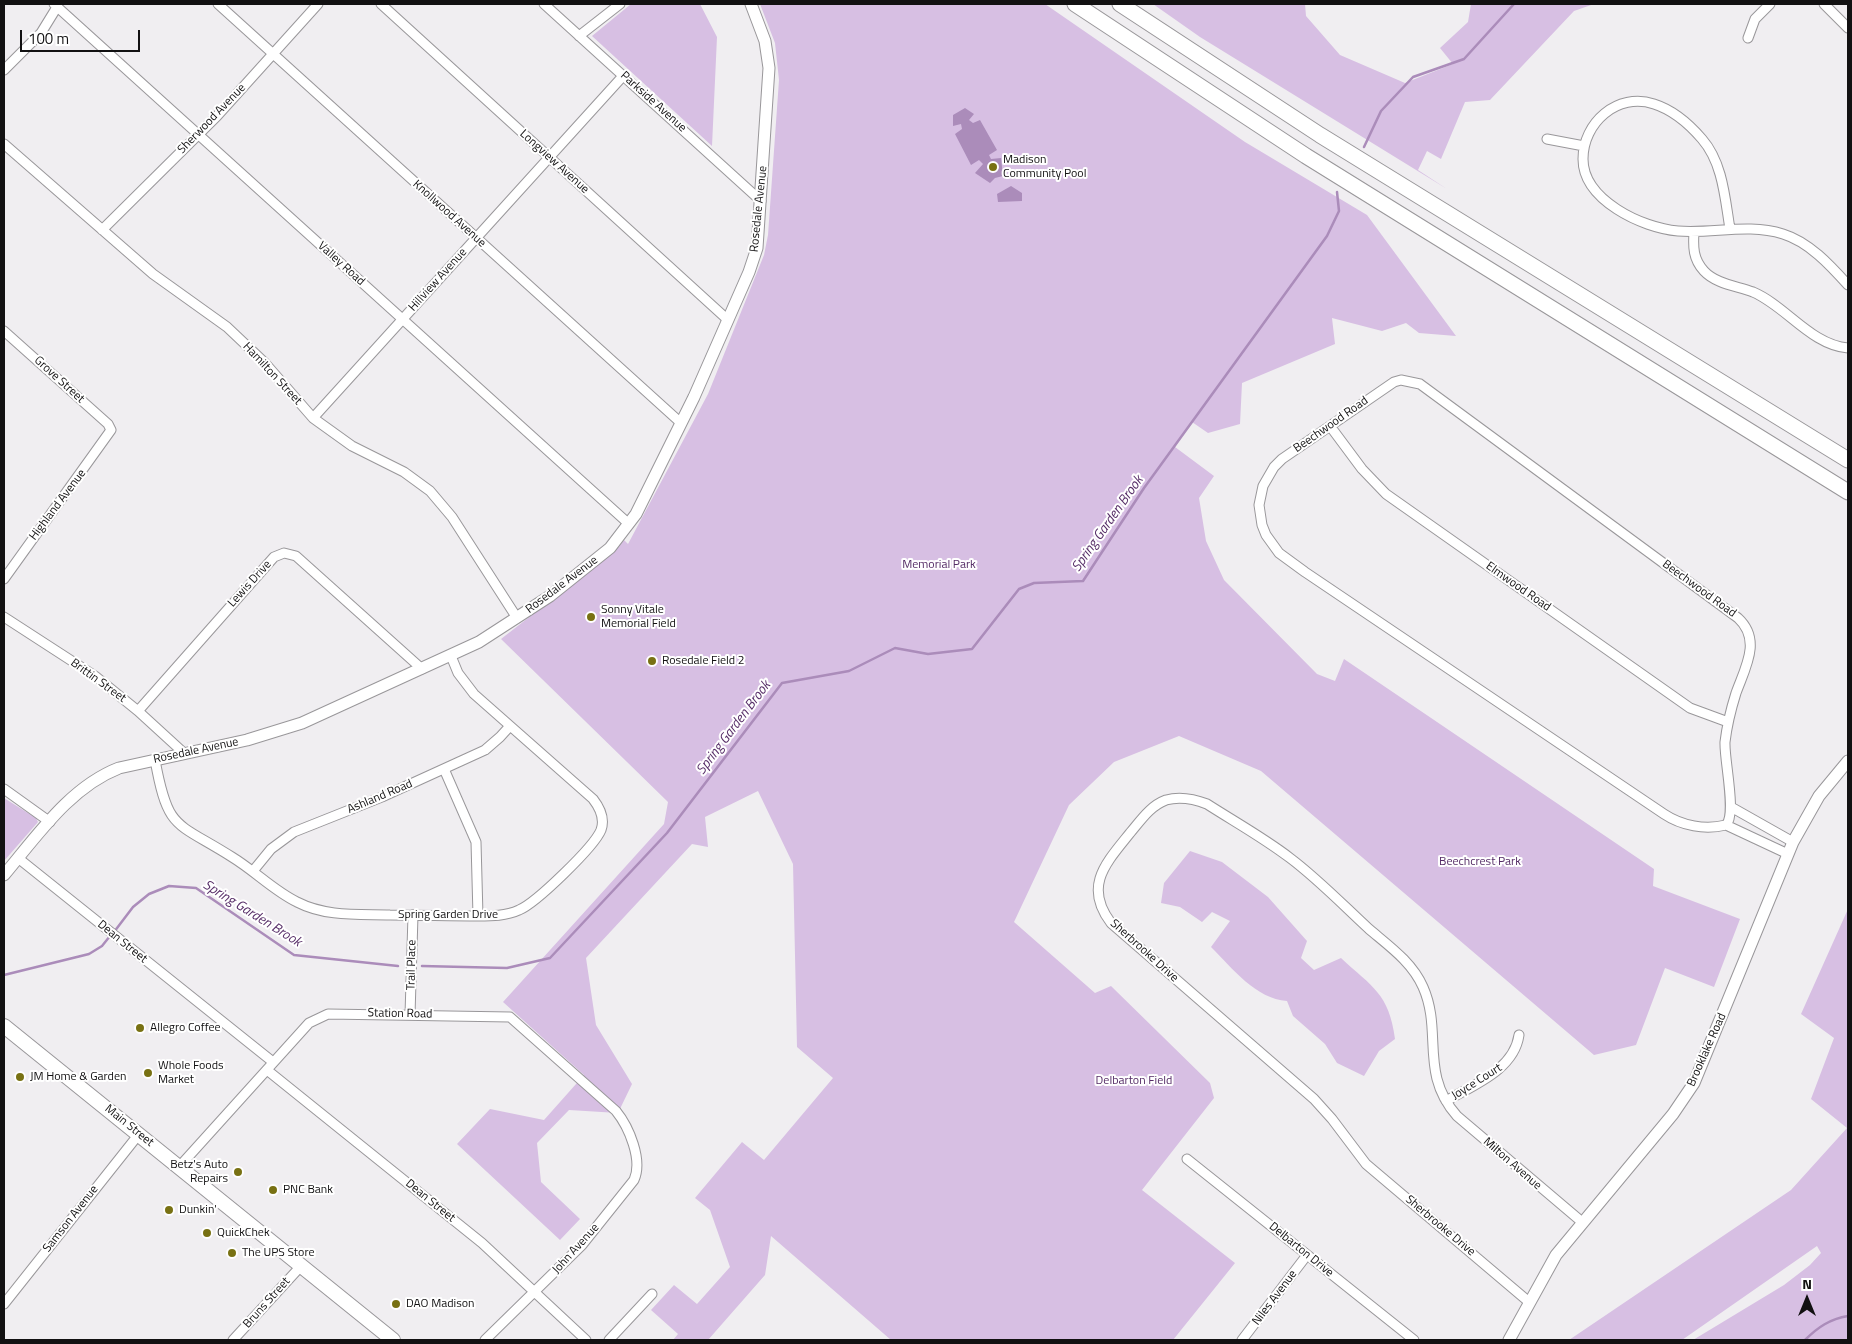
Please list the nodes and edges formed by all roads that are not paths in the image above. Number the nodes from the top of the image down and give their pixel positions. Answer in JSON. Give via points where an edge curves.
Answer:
{"nodes":[{"id":1,"x":218,"y":4,"type":"edge"},
{"id":2,"x":318,"y":4,"type":"edge"},
{"id":3,"x":381,"y":4,"type":"edge"},
{"id":4,"x":544,"y":4,"type":"edge"},
{"id":5,"x":620,"y":4,"type":"edge"},
{"id":6,"x":750,"y":4,"type":"edge"},
{"id":7,"x":1075,"y":4,"type":"edge"},
{"id":8,"x":1120,"y":4,"type":"edge"},
{"id":9,"x":1770,"y":4,"type":"edge"},
{"id":10,"x":1824,"y":4,"type":"edge"},
{"id":11,"x":55,"y":5,"type":"edge"},
{"id":12,"x":1848,"y":28,"type":"edge"},
{"id":13,"x":579,"y":36,"type":"junction"},
{"id":14,"x":1748,"y":38,"type":"dead end"},
{"id":15,"x":273,"y":54,"type":"junction"},
{"id":16,"x":4,"y":70,"type":"edge"},
{"id":17,"x":623,"y":76,"type":"junction"},
{"id":18,"x":199,"y":134,"type":"junction"},
{"id":19,"x":1547,"y":139,"type":"dead end"},
{"id":20,"x":4,"y":144,"type":"edge"},
{"id":21,"x":1584,"y":146,"type":"junction"},
{"id":22,"x":549,"y":157,"type":"junction"},
{"id":23,"x":761,"y":201,"type":"junction"},
{"id":24,"x":1730,"y":229,"type":"junction"},
{"id":25,"x":102,"y":230,"type":"junction"},
{"id":26,"x":1694,"y":232,"type":"junction"},
{"id":27,"x":476,"y":238,"type":"junction"},
{"id":28,"x":1848,"y":285,"type":"edge"},
{"id":29,"x":403,"y":319,"type":"junction"},
{"id":30,"x":728,"y":320,"type":"junction"},
{"id":31,"x":4,"y":331,"type":"edge"},
{"id":32,"x":1848,"y":348,"type":"edge"},
{"id":33,"x":313,"y":418,"type":"junction"},
{"id":34,"x":681,"y":423,"type":"junction"},
{"id":35,"x":1330,"y":426,"type":"junction"},
{"id":36,"x":112,"y":430,"type":"joint"},
{"id":37,"x":1848,"y":460,"type":"edge"},
{"id":38,"x":1848,"y":492,"type":"edge"},
{"id":39,"x":629,"y":524,"type":"junction"},
{"id":40,"x":4,"y":579,"type":"edge"},
{"id":41,"x":4,"y":617,"type":"edge"},
{"id":42,"x":517,"y":618,"type":"junction"},
{"id":43,"x":451,"y":656,"type":"junction"},
{"id":44,"x":422,"y":669,"type":"junction"},
{"id":45,"x":138,"y":711,"type":"junction"},
{"id":46,"x":1728,"y":722,"type":"junction"},
{"id":47,"x":510,"y":726,"type":"junction"},
{"id":48,"x":185,"y":754,"type":"junction"},
{"id":49,"x":155,"y":760,"type":"junction"},
{"id":50,"x":1848,"y":761,"type":"edge"},
{"id":51,"x":444,"y":769,"type":"junction"},
{"id":52,"x":4,"y":790,"type":"edge"},
{"id":53,"x":1732,"y":808,"type":"junction"},
{"id":54,"x":50,"y":822,"type":"junction"},
{"id":55,"x":1726,"y":825,"type":"junction"},
{"id":56,"x":1793,"y":842,"type":"junction"},
{"id":57,"x":1788,"y":854,"type":"junction"},
{"id":58,"x":18,"y":858,"type":"junction"},
{"id":59,"x":253,"y":871,"type":"junction"},
{"id":60,"x":4,"y":875,"type":"edge"},
{"id":61,"x":413,"y":915,"type":"junction"},
{"id":62,"x":478,"y":916,"type":"junction"},
{"id":63,"x":410,"y":1014,"type":"junction"},
{"id":64,"x":4,"y":1026,"type":"edge"},
{"id":65,"x":1519,"y":1035,"type":"dead end"},
{"id":66,"x":270,"y":1066,"type":"junction"},
{"id":67,"x":1446,"y":1101,"type":"junction"},
{"id":68,"x":139,"y":1134,"type":"junction"},
{"id":69,"x":631,"y":1142,"type":"joint"},
{"id":70,"x":1188,"y":1159,"type":"dead end"},
{"id":71,"x":179,"y":1167,"type":"junction"},
{"id":72,"x":1582,"y":1222,"type":"junction"},
{"id":73,"x":1307,"y":1255,"type":"junction"},
{"id":74,"x":302,"y":1266,"type":"junction"},
{"id":75,"x":534,"y":1293,"type":"junction"},
{"id":76,"x":652,"y":1294,"type":"dead end"},
{"id":77,"x":1529,"y":1302,"type":"junction"},
{"id":78,"x":4,"y":1304,"type":"edge"},
{"id":79,"x":234,"y":1340,"type":"edge"},
{"id":80,"x":394,"y":1340,"type":"edge"},
{"id":81,"x":485,"y":1340,"type":"edge"},
{"id":82,"x":586,"y":1340,"type":"edge"},
{"id":83,"x":609,"y":1340,"type":"edge"},
{"id":84,"x":1242,"y":1340,"type":"edge"},
{"id":85,"x":1414,"y":1340,"type":"edge"},
{"id":86,"x":1509,"y":1340,"type":"edge"}],
"edges":[{"from":1,"to":15,"type":"street","name":"Knollwood Avenue"},
{"from":2,"to":15,"type":"street","name":"Sherwood Avenue"},
{"from":3,"to":22,"type":"street","name":"Longview Avenue"},
{"from":4,"to":13,"type":"street","name":"Parkside Avenue"},
{"from":5,"to":13,"type":"street"},
{"from":6,"to":23,"type":"street","name":"Rosedale Avenue","via":[[765,41],[770,68]]},
{"from":7,"to":38,"type":"highway","via":[[1306,156]]},
{"from":8,"to":37,"type":"highway","via":[[1320,135]]},
{"from":9,"to":14,"type":"street","via":[[1755,18]]},
{"from":10,"to":12,"type":"street"},
{"from":11,"to":16,"type":"street","via":[[42,33]]},
{"from":11,"to":18,"type":"street","name":"Valley Road"},
{"from":13,"to":17,"type":"street","name":"Parkside Avenue"},
{"from":15,"to":18,"type":"street","name":"Sherwood Avenue"},
{"from":15,"to":27,"type":"street","name":"Knollwood Avenue"},
{"from":17,"to":22,"type":"street","name":"Hillview Avenue"},
{"from":17,"to":23,"type":"street","name":"Parkside Avenue"},
{"from":18,"to":25,"type":"street","name":"Sherwood Avenue"},
{"from":18,"to":29,"type":"street","name":"Valley Road"},
{"from":19,"to":21,"type":"street"},
{"from":20,"to":25,"type":"street","name":"Hamilton Street"},
{"from":21,"to":24,"type":"street","via":[[1594,124],[1620,104],[1639,101],[1662,107],[1690,127],[1710,151],[1723,188]]},
{"from":21,"to":26,"type":"street","via":[[1585,175],[1600,198],[1648,224]]},
{"from":22,"to":27,"type":"street","name":"Hillview Avenue"},
{"from":22,"to":30,"type":"street","name":"Longview Avenue"},
{"from":23,"to":30,"type":"street","name":"Rosedale Avenue","via":[[753,260]]},
{"from":24,"to":26,"type":"street"},
{"from":24,"to":28,"type":"street","via":[[1768,230],[1798,240]]},
{"from":25,"to":33,"type":"street","name":"Hamilton Street","via":[[153,274],[204,309],[239,339]]},
{"from":26,"to":32,"type":"street","via":[[1695,256],[1710,276],[1767,299],[1807,330]]},
{"from":27,"to":29,"type":"street","name":"Hillview Avenue"},
{"from":27,"to":34,"type":"street","name":"Knollwood Avenue"},
{"from":29,"to":33,"type":"street","name":"Hillview Avenue"},
{"from":29,"to":39,"type":"street","name":"Valley Road"},
{"from":30,"to":34,"type":"street","name":"Rosedale Avenue"},
{"from":31,"to":36,"type":"street","name":"Grove Street"},
{"from":33,"to":42,"type":"street","name":"Hamilton Street","via":[[352,446],[404,472],[430,491],[452,517]]},
{"from":34,"to":39,"type":"street","name":"Rosedale Avenue"},
{"from":35,"to":46,"type":"street","name":"Elmwood Road","via":[[1362,470],[1386,494],[1690,708]]},
{"from":35,"to":46,"type":"street","name":"Beechwood Road","via":[[1394,382],[1408,379],[1420,384],[1738,618],[1749,634],[1750,650]]},
{"from":35,"to":55,"type":"street","name":"Beechwood Road","via":[[1282,459],[1263,486],[1259,506],[1262,525],[1279,553],[1673,820],[1704,827]]},
{"from":36,"to":40,"type":"street","name":"Highland Avenue"},
{"from":39,"to":42,"type":"street","name":"Rosedale Avenue","via":[[610,548],[566,585]]},
{"from":41,"to":45,"type":"street","name":"Brittin Street","via":[[95,676]]},
{"from":42,"to":43,"type":"street","name":"Rosedale Avenue"},
{"from":43,"to":44,"type":"street","name":"Rosedale Avenue"},
{"from":43,"to":47,"type":"street","name":"Spring Garden Drive","via":[[461,678],[474,694]]},
{"from":44,"to":45,"type":"street","name":"Lewis Drive","via":[[296,556],[284,553],[274,557]]},
{"from":44,"to":48,"type":"street","name":"Rosedale Avenue","via":[[276,733]]},
{"from":45,"to":48,"type":"street","name":"Brittin Street"},
{"from":46,"to":53,"type":"street","name":"Beechwood Road","via":[[1725,758]]},
{"from":47,"to":51,"type":"street","name":"Ashland Road","via":[[485,750]]},
{"from":47,"to":62,"type":"street","name":"Spring Garden Drive","via":[[593,799],[600,810],[602,824],[597,838],[541,897],[508,914]]},
{"from":48,"to":49,"type":"street","name":"Rosedale Avenue"},
{"from":49,"to":54,"type":"street","name":"Rosedale Avenue","via":[[119,768],[94,780]]},
{"from":49,"to":59,"type":"street","name":"Spring Garden Drive","via":[[162,798],[176,821],[187,832]]},
{"from":50,"to":56,"type":"street","name":"Brooklake Road","via":[[1819,796]]},
{"from":51,"to":59,"type":"street","name":"Ashland Road","via":[[382,798],[294,832],[271,849]]},
{"from":51,"to":62,"type":"street","via":[[476,842]]},
{"from":52,"to":54,"type":"street"},
{"from":53,"to":55,"type":"street","name":"Beechwood Road"},
{"from":53,"to":56,"type":"street"},
{"from":54,"to":58,"type":"street","name":"Rosedale Avenue"},
{"from":55,"to":57,"type":"street","name":"Beechwood Road"},
{"from":56,"to":57,"type":"street","name":"Brooklake Road"},
{"from":57,"to":72,"type":"street","name":"Brooklake Road","via":[[1694,1083],[1674,1114]]},
{"from":58,"to":60,"type":"street","name":"Rosedale Avenue"},
{"from":58,"to":66,"type":"street","name":"Dean Street"},
{"from":59,"to":61,"type":"street","name":"Spring Garden Drive","via":[[285,896],[309,908],[340,914]]},
{"from":61,"to":62,"type":"street","name":"Spring Garden Drive"},
{"from":61,"to":63,"type":"street","name":"Trail Place"},
{"from":63,"to":66,"type":"street","name":"Station Road","via":[[325,1014],[309,1022]]},
{"from":63,"to":69,"type":"street","name":"Station Road","via":[[510,1018],[616,1111],[627,1127]]},
{"from":64,"to":68,"type":"main road","name":"Main Street"},
{"from":65,"to":67,"type":"street","name":"Joyce Court","via":[[1514,1052],[1500,1068]]},
{"from":66,"to":71,"type":"street","name":"Station Road"},
{"from":66,"to":75,"type":"street","name":"Dean Street","via":[[482,1243]]},
{"from":67,"to":72,"type":"street","name":"Milton Avenue","via":[[1457,1116]]},
{"from":67,"to":77,"type":"street","name":"Sherbrooke Drive","via":[[1434,1072],[1428,998],[1407,962],[1291,859],[1207,804],[1177,798],[1156,805],[1148,812],[1108,860],[1099,877],[1100,906],[1111,923],[1314,1099],[1366,1164]]},
{"from":68,"to":71,"type":"main road","name":"Main Street"},
{"from":68,"to":78,"type":"street","name":"Samson Avenue"},
{"from":69,"to":75,"type":"street","name":"John Avenue","via":[[637,1165],[634,1180],[582,1245]]},
{"from":70,"to":73,"type":"street","name":"Delbarton Drive"},
{"from":71,"to":74,"type":"main road","name":"Main Street"},
{"from":72,"to":77,"type":"street","name":"Brooklake Road","via":[[1556,1255]]},
{"from":73,"to":84,"type":"street","name":"Niles Avenue"},
{"from":73,"to":85,"type":"street","name":"Delbarton Drive"},
{"from":74,"to":79,"type":"street","name":"Bruns Street"},
{"from":74,"to":80,"type":"main road","name":"Main Street"},
{"from":75,"to":81,"type":"street","name":"John Avenue"},
{"from":75,"to":82,"type":"street","name":"Dean Street"},
{"from":76,"to":83,"type":"street"},
{"from":77,"to":86,"type":"street","name":"Brooklake Road"}]}
